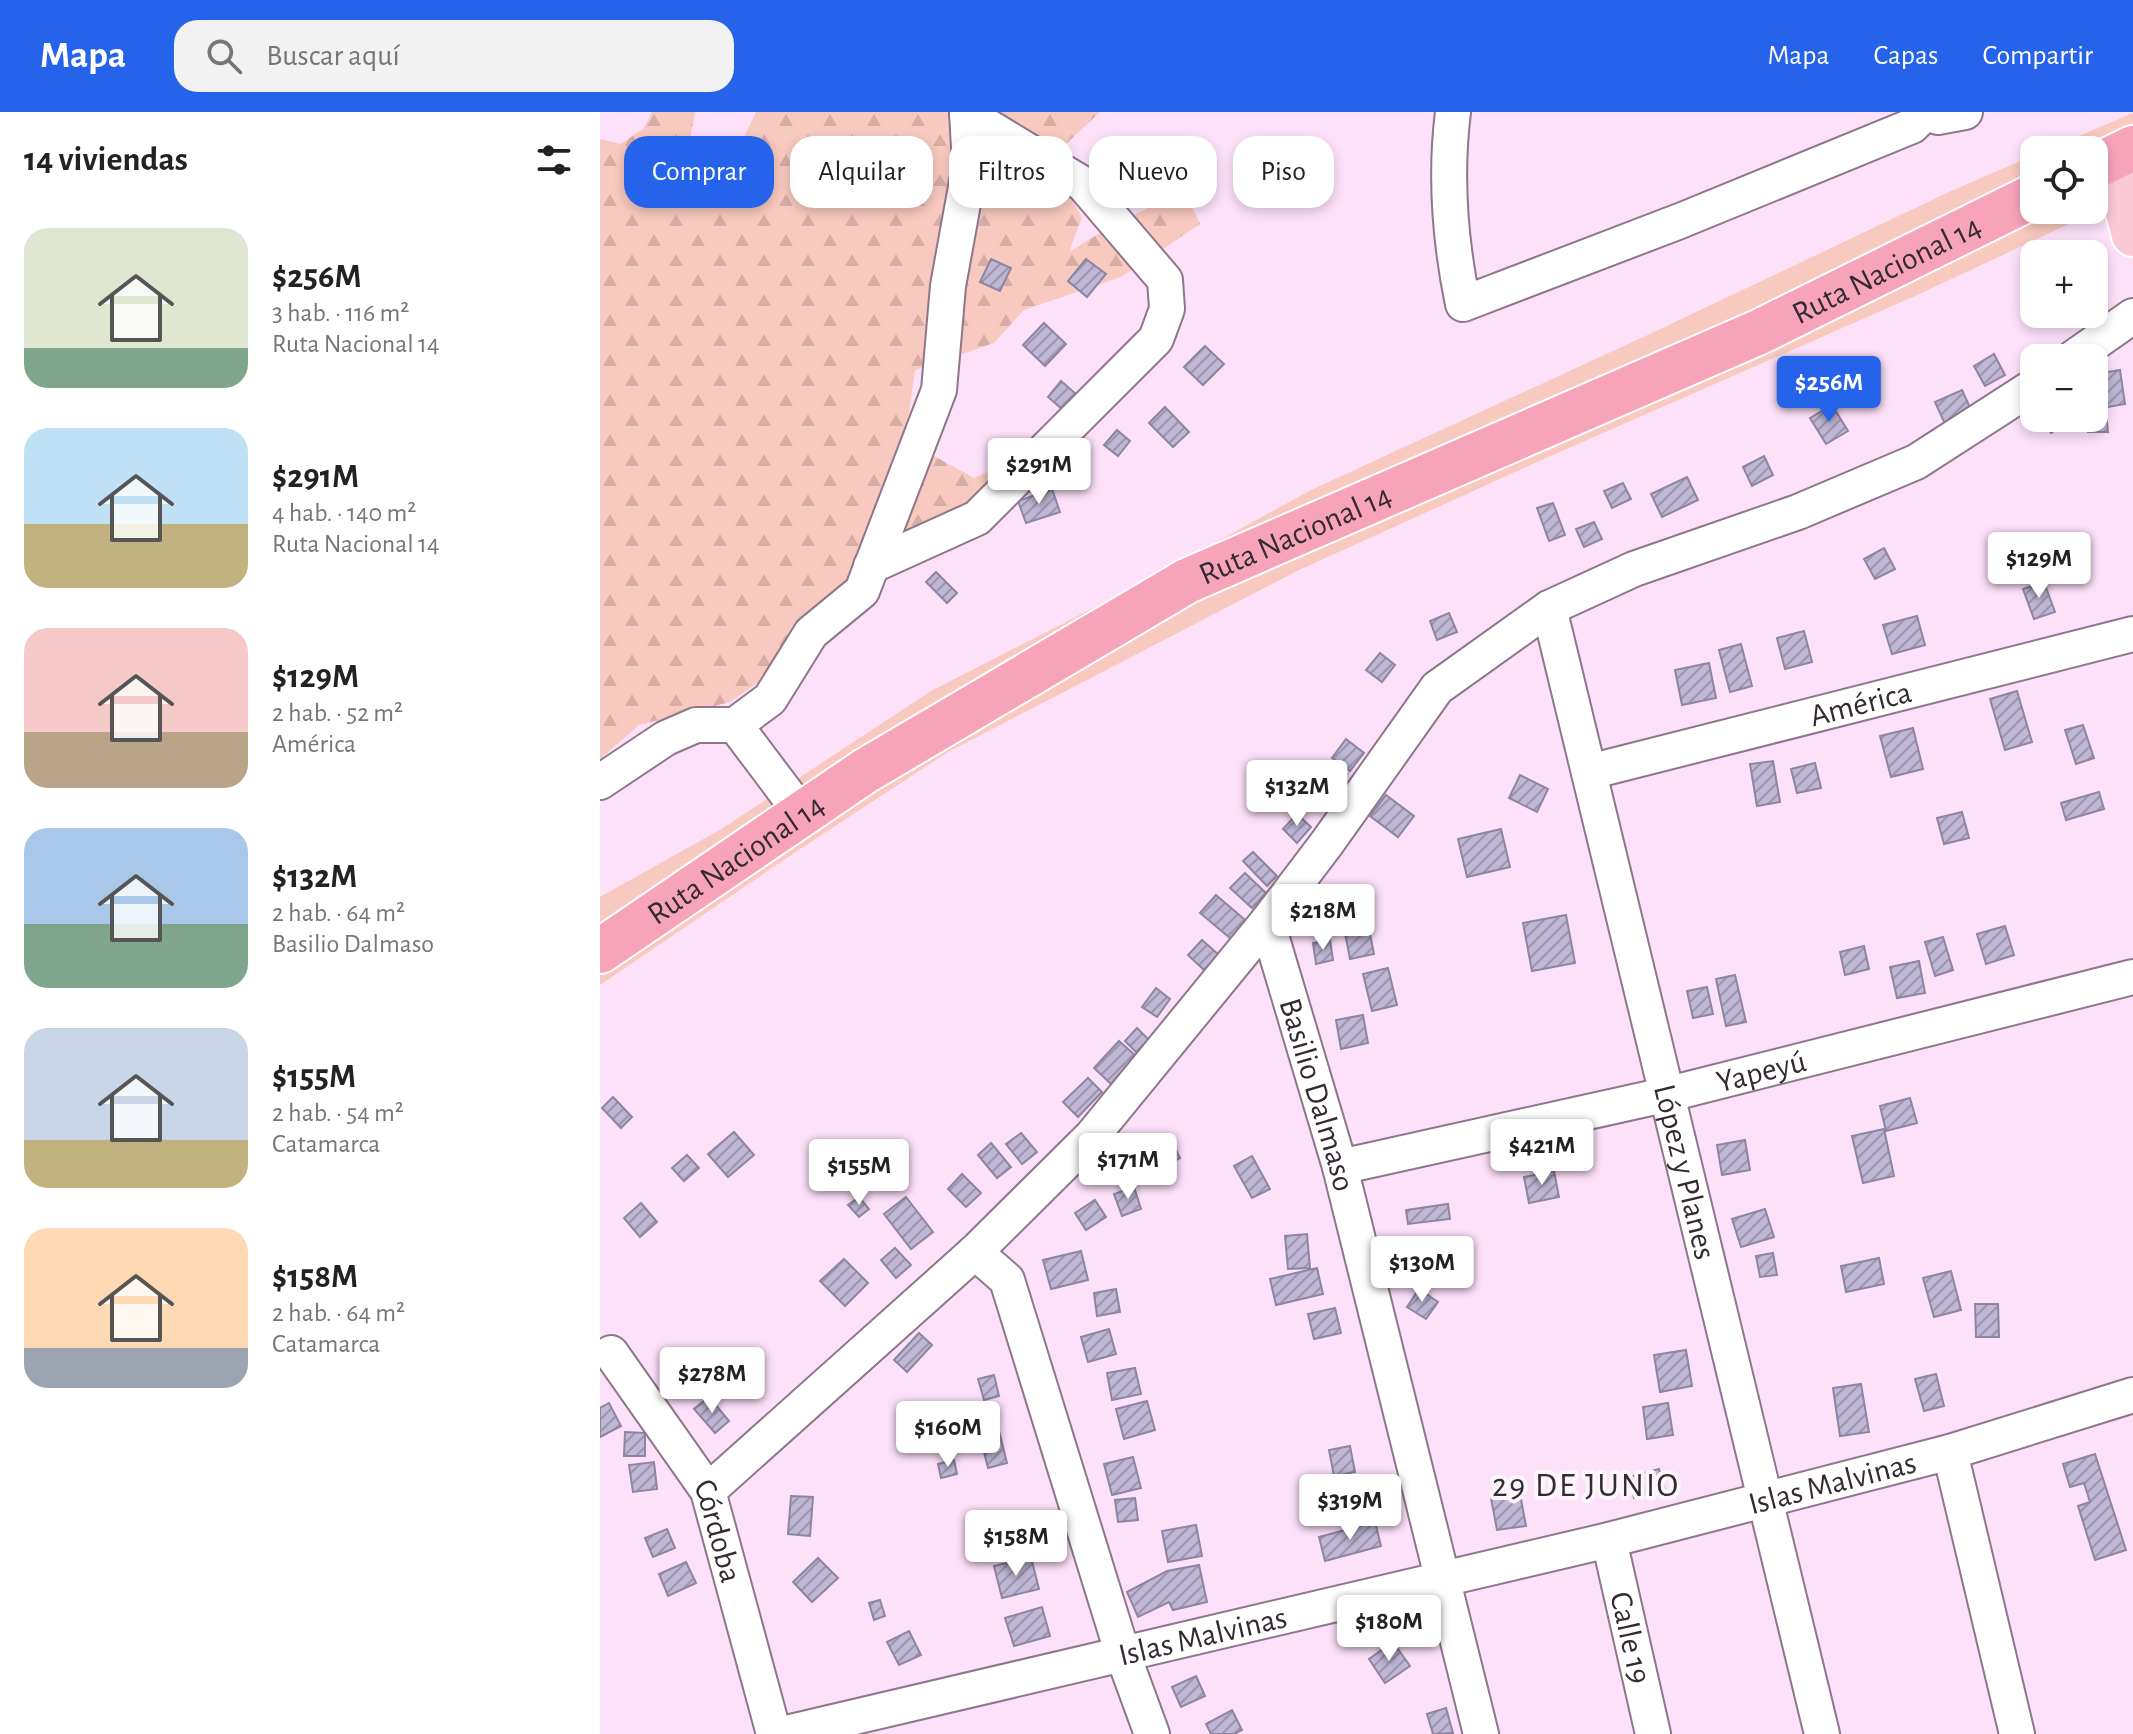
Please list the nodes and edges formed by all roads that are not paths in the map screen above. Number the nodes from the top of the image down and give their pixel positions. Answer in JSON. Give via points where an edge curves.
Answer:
{"nodes":[{"id":1,"x":1453,"y":112,"type":"edge"},
{"id":2,"x":1924,"y":112,"type":"edge"},
{"id":3,"x":1965,"y":112,"type":"edge"},
{"id":4,"x":967,"y":113,"type":"edge"},
{"id":5,"x":2113,"y":158,"type":"edge"},
{"id":6,"x":2020,"y":203,"type":"edge"},
{"id":7,"x":2133,"y":235,"type":"edge"},
{"id":8,"x":2133,"y":316,"type":"edge"},
{"id":9,"x":2093,"y":344,"type":"edge"},
{"id":10,"x":2020,"y":395,"type":"edge"},
{"id":11,"x":871,"y":566,"type":"junction"},
{"id":12,"x":1549,"y":608,"type":"junction"},
{"id":13,"x":2133,"y":634,"type":"edge"},
{"id":14,"x":735,"y":725,"type":"junction"},
{"id":15,"x":1589,"y":772,"type":"junction"},
{"id":16,"x":600,"y":782,"type":"edge"},
{"id":17,"x":802,"y":814,"type":"junction"},
{"id":18,"x":1267,"y":922,"type":"junction"},
{"id":19,"x":600,"y":951,"type":"edge"},
{"id":20,"x":2133,"y":977,"type":"edge"},
{"id":21,"x":1669,"y":1094,"type":"junction"},
{"id":22,"x":1340,"y":1167,"type":"junction"},
{"id":23,"x":1012,"y":1215,"type":"junction"},
{"id":24,"x":975,"y":1252,"type":"junction"},
{"id":25,"x":1007,"y":1280,"type":"junction"},
{"id":26,"x":611,"y":1353,"type":"dead end"},
{"id":27,"x":2133,"y":1395,"type":"edge"},
{"id":28,"x":1950,"y":1452,"type":"junction"},
{"id":29,"x":708,"y":1491,"type":"junction"},
{"id":30,"x":1764,"y":1500,"type":"junction"},
{"id":31,"x":1609,"y":1540,"type":"junction"},
{"id":32,"x":1443,"y":1581,"type":"junction"},
{"id":33,"x":1123,"y":1655,"type":"junction"},
{"id":34,"x":774,"y":1734,"type":"edge"},
{"id":35,"x":782,"y":1734,"type":"edge"},
{"id":36,"x":1152,"y":1734,"type":"edge"},
{"id":37,"x":1481,"y":1734,"type":"edge"},
{"id":38,"x":1653,"y":1734,"type":"edge"},
{"id":39,"x":1822,"y":1734,"type":"edge"},
{"id":40,"x":2017,"y":1734,"type":"edge"}],
"edges":[{"from":1,"to":2,"type":"street","via":[[1448,152],[1454,260],[1463,304],[1912,126]]},
{"from":2,"to":3,"type":"street","via":[[1938,117]]},
{"from":4,"to":11,"type":"street","via":[[970,165],[948,286],[939,390]]},
{"from":4,"to":11,"type":"street","via":[[1083,184],[1165,280],[1167,309],[1156,339],[977,518]]},
{"from":5,"to":7,"type":"main road"},
{"from":6,"to":17,"type":"highway","name":"Ruta Nacional 14","via":[[1759,332],[1187,581],[865,771]]},
{"from":8,"to":9,"type":"street"},
{"from":10,"to":12,"type":"street","via":[[1916,462],[1798,512],[1634,569]]},
{"from":11,"to":14,"type":"street","via":[[862,591],[811,633],[770,699]]},
{"from":12,"to":15,"type":"street","name":"López y Planes"},
{"from":12,"to":18,"type":"street","via":[[1437,688]]},
{"from":13,"to":15,"type":"street","name":"América"},
{"from":14,"to":16,"type":"street","via":[[696,725],[666,738]]},
{"from":14,"to":17,"type":"street"},
{"from":15,"to":21,"type":"street","name":"López y Planes"},
{"from":17,"to":19,"type":"highway","name":"Ruta Nacional 14"},
{"from":18,"to":22,"type":"street","name":"Basilio Dalmaso"},
{"from":18,"to":23,"type":"street","via":[[1092,1136]]},
{"from":20,"to":21,"type":"street","name":"Yapeyú"},
{"from":21,"to":22,"type":"street","name":"Yapeyú"},
{"from":21,"to":30,"type":"street","name":"López y Planes"},
{"from":22,"to":32,"type":"street","name":"Basilio Dalmaso"},
{"from":23,"to":24,"type":"street"},
{"from":23,"to":25,"type":"street","via":[[1004,1245]]},
{"from":24,"to":25,"type":"street"},
{"from":24,"to":29,"type":"street"},
{"from":25,"to":33,"type":"street"},
{"from":26,"to":29,"type":"street","name":"Córdoba"},
{"from":27,"to":28,"type":"street","name":"Islas Malvinas"},
{"from":28,"to":30,"type":"street","name":"Islas Malvinas"},
{"from":28,"to":40,"type":"street"},
{"from":29,"to":34,"type":"street","name":"Córdoba"},
{"from":30,"to":31,"type":"street","name":"Islas Malvinas"},
{"from":30,"to":39,"type":"street","name":"López y Planes"},
{"from":31,"to":32,"type":"street","name":"Islas Malvinas"},
{"from":31,"to":38,"type":"street","name":"Calle 19"},
{"from":32,"to":33,"type":"street","name":"Islas Malvinas"},
{"from":32,"to":37,"type":"street","name":"Basilio Dalmaso"},
{"from":33,"to":35,"type":"street","name":"Islas Malvinas"},
{"from":33,"to":36,"type":"street"}]}
